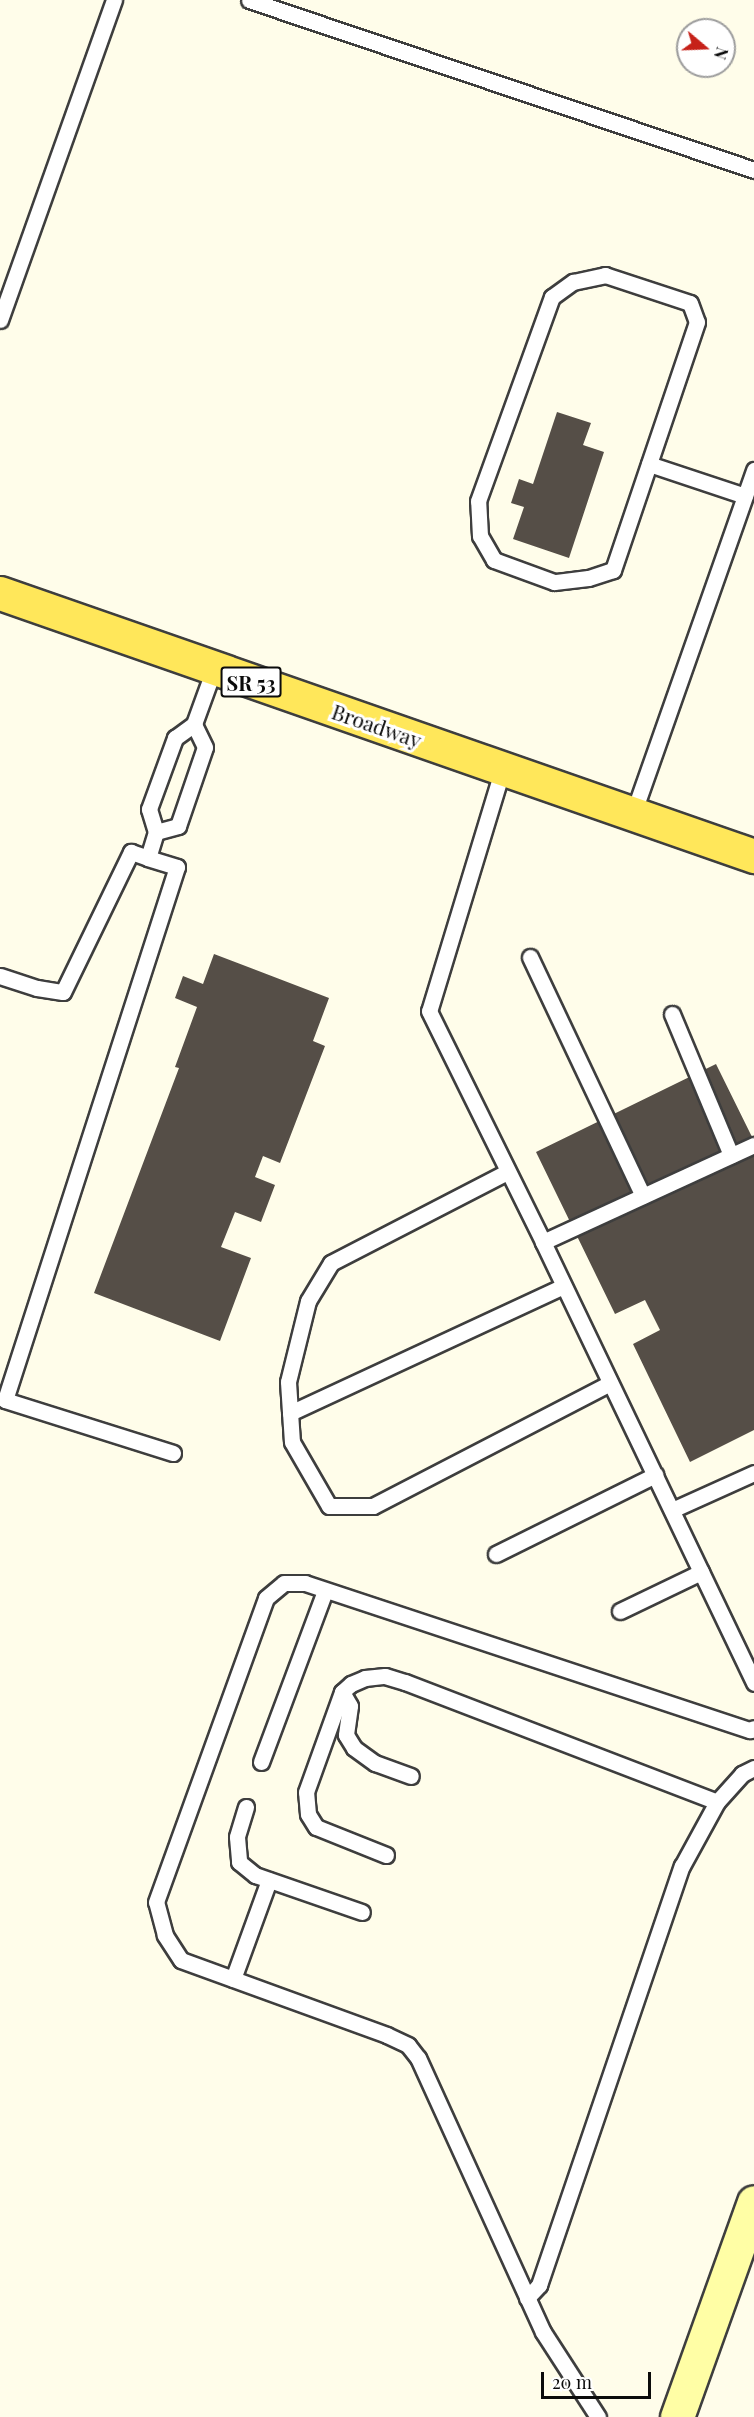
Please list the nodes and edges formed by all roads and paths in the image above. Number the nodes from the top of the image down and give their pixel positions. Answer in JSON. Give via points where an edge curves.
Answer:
{"nodes":[{"id":1,"x":114,"y":0,"type":"edge"},
{"id":2,"x":249,"y":0,"type":"edge"},
{"id":3,"x":754,"y":170,"type":"edge"},
{"id":4,"x":0,"y":320,"type":"edge"},
{"id":5,"x":649,"y":464,"type":"junction"},
{"id":6,"x":754,"y":470,"type":"edge"},
{"id":7,"x":746,"y":505,"type":"edge"},
{"id":8,"x":0,"y":592,"type":"edge"},
{"id":9,"x":214,"y":669,"type":"junction"},
{"id":10,"x":194,"y":724,"type":"junction"},
{"id":11,"x":503,"y":768,"type":"junction"},
{"id":12,"x":633,"y":814,"type":"junction"},
{"id":13,"x":156,"y":832,"type":"junction"},
{"id":14,"x":754,"y":856,"type":"edge"},
{"id":15,"x":148,"y":858,"type":"junction"},
{"id":16,"x":530,"y":957,"type":"dead end"},
{"id":17,"x":0,"y":976,"type":"edge"},
{"id":18,"x":672,"y":1014,"type":"dead end"},
{"id":19,"x":754,"y":1145,"type":"edge"},
{"id":20,"x":731,"y":1155,"type":"junction"},
{"id":21,"x":507,"y":1172,"type":"junction"},
{"id":22,"x":643,"y":1196,"type":"junction"},
{"id":23,"x":543,"y":1242,"type":"junction"},
{"id":24,"x":563,"y":1286,"type":"junction"},
{"id":25,"x":610,"y":1383,"type":"junction"},
{"id":26,"x":290,"y":1413,"type":"junction"},
{"id":27,"x":173,"y":1453,"type":"dead end"},
{"id":28,"x":754,"y":1473,"type":"edge"},
{"id":29,"x":655,"y":1475,"type":"junction"},
{"id":30,"x":672,"y":1510,"type":"junction"},
{"id":31,"x":496,"y":1554,"type":"dead end"},
{"id":32,"x":701,"y":1572,"type":"junction"},
{"id":33,"x":325,"y":1591,"type":"junction"},
{"id":34,"x":620,"y":1611,"type":"dead end"},
{"id":35,"x":754,"y":1683,"type":"edge"},
{"id":36,"x":342,"y":1692,"type":"junction"},
{"id":37,"x":754,"y":1728,"type":"edge"},
{"id":38,"x":261,"y":1762,"type":"dead end"},
{"id":39,"x":754,"y":1768,"type":"edge"},
{"id":40,"x":411,"y":1776,"type":"dead end"},
{"id":41,"x":717,"y":1802,"type":"junction"},
{"id":42,"x":246,"y":1807,"type":"dead end"},
{"id":43,"x":386,"y":1855,"type":"dead end"},
{"id":44,"x":269,"y":1880,"type":"junction"},
{"id":45,"x":362,"y":1912,"type":"dead end"},
{"id":46,"x":233,"y":1979,"type":"junction"},
{"id":47,"x":754,"y":2202,"type":"edge"},
{"id":48,"x":527,"y":2298,"type":"junction"},
{"id":49,"x":598,"y":2417,"type":"edge"},
{"id":50,"x":677,"y":2417,"type":"edge"}],
"edges":[{"from":1,"to":4,"type":"lane"},
{"from":2,"to":3,"type":"lane"},
{"from":5,"to":5,"type":"lane","via":[[697,322],[690,303],[605,275],[573,282],[552,297],[478,501],[480,536],[494,560],[554,582],[613,570]]},
{"from":5,"to":7,"type":"lane"},
{"from":6,"to":7,"type":"lane"},
{"from":7,"to":12,"type":"lane"},
{"from":8,"to":9,"type":"main road","name":"Broadway","number":"SR 53"},
{"from":9,"to":10,"type":"lane"},
{"from":9,"to":11,"type":"main road","name":"Broadway","number":"SR 53"},
{"from":10,"to":13,"type":"lane","via":[[176,738],[149,810]]},
{"from":10,"to":13,"type":"lane","via":[[205,747],[177,826]]},
{"from":11,"to":12,"type":"main road","name":"Broadway","number":"SR 53"},
{"from":11,"to":21,"type":"lane","via":[[429,1011]]},
{"from":12,"to":14,"type":"main road","name":"Broadway","number":"SR 53"},
{"from":13,"to":15,"type":"lane"},
{"from":15,"to":17,"type":"lane","via":[[130,852],[63,992]]},
{"from":15,"to":27,"type":"lane","via":[[177,867],[5,1400]]},
{"from":16,"to":22,"type":"lane"},
{"from":18,"to":20,"type":"lane"},
{"from":19,"to":20,"type":"lane"},
{"from":20,"to":22,"type":"lane"},
{"from":21,"to":23,"type":"lane"},
{"from":21,"to":26,"type":"lane","via":[[331,1263],[308,1301],[288,1382]]},
{"from":22,"to":23,"type":"lane"},
{"from":23,"to":24,"type":"lane"},
{"from":24,"to":25,"type":"lane"},
{"from":24,"to":26,"type":"lane"},
{"from":25,"to":26,"type":"lane","via":[[373,1506],[329,1506],[292,1442]]},
{"from":25,"to":29,"type":"lane"},
{"from":28,"to":30,"type":"lane"},
{"from":29,"to":30,"type":"lane"},
{"from":29,"to":31,"type":"lane"},
{"from":30,"to":32,"type":"lane"},
{"from":32,"to":34,"type":"lane"},
{"from":32,"to":35,"type":"lane"},
{"from":33,"to":37,"type":"lane","via":[[750,1730]]},
{"from":33,"to":38,"type":"lane"},
{"from":33,"to":46,"type":"lane","via":[[305,1583],[284,1583],[266,1598],[156,1902],[165,1935],[181,1960]]},
{"from":36,"to":40,"type":"lane","via":[[350,1706],[346,1735],[354,1748],[375,1763]]},
{"from":36,"to":41,"type":"lane","via":[[365,1678],[385,1676]]},
{"from":36,"to":43,"type":"lane","via":[[306,1792],[308,1814],[316,1827]]},
{"from":39,"to":41,"type":"lane","via":[[742,1774]]},
{"from":41,"to":48,"type":"lane","via":[[682,1866],[539,2285]]},
{"from":42,"to":44,"type":"lane","via":[[237,1837],[239,1862]]},
{"from":44,"to":45,"type":"lane"},
{"from":44,"to":46,"type":"lane"},
{"from":46,"to":48,"type":"lane","via":[[408,2045],[418,2058]]},
{"from":47,"to":50,"type":"main road"},
{"from":48,"to":49,"type":"lane","via":[[543,2332]]}]}
